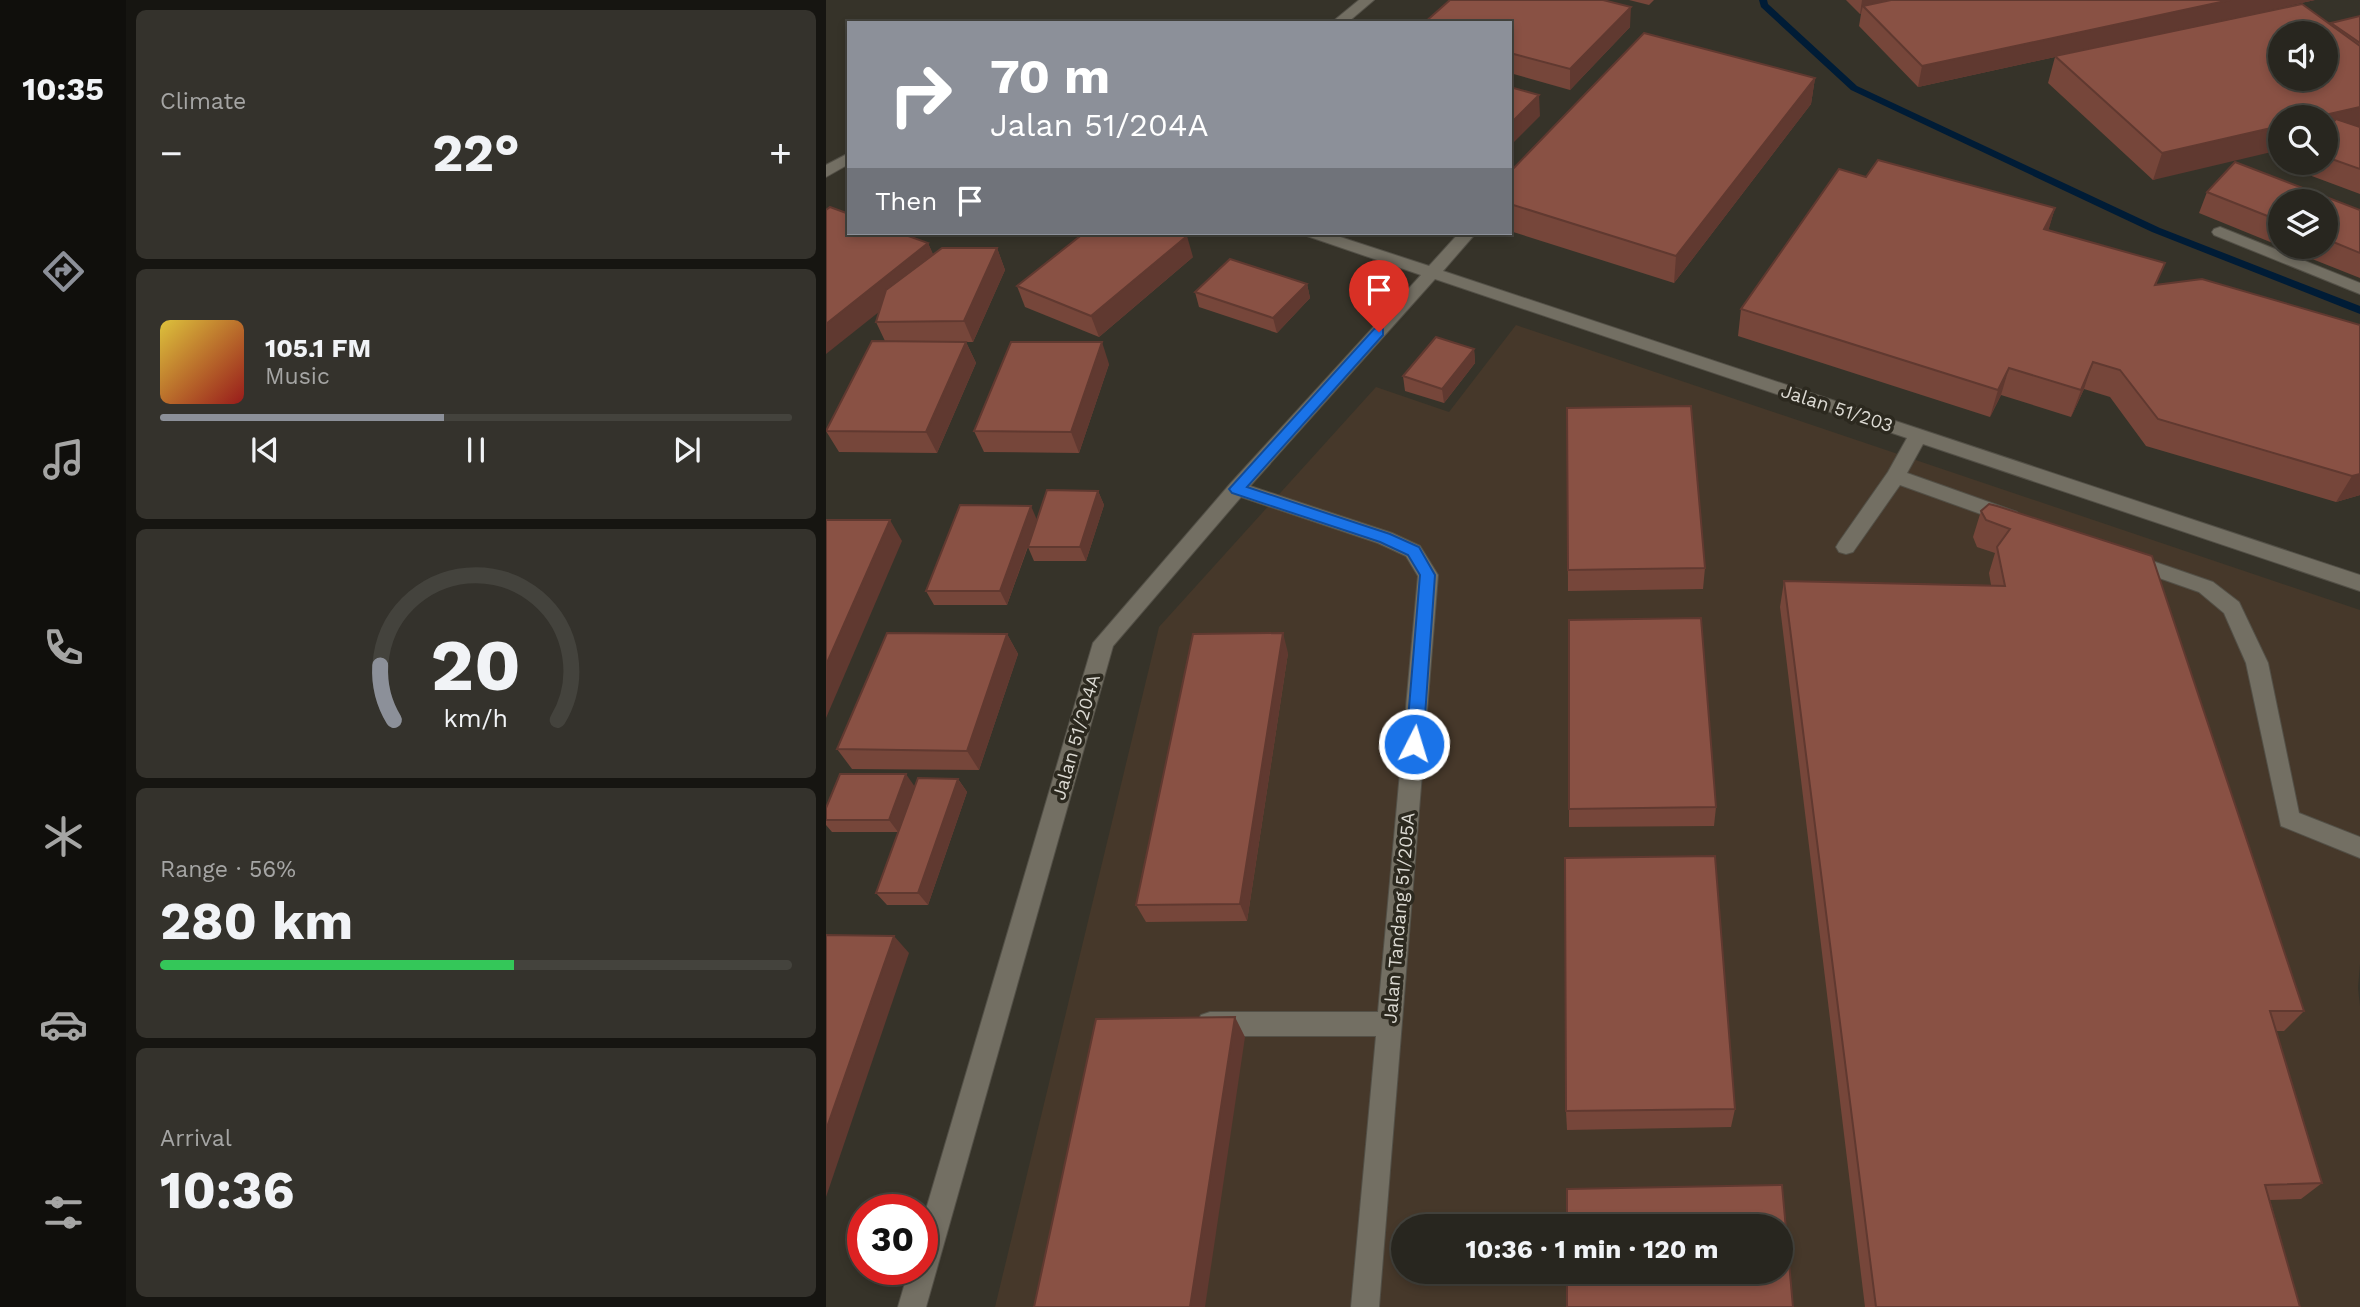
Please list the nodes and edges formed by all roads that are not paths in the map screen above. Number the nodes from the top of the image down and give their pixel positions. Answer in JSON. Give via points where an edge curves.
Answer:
{"nodes":[{"id":1,"x":1367,"y":0,"type":"edge"},
{"id":2,"x":1341,"y":21,"type":"edge"},
{"id":3,"x":847,"y":158,"type":"edge"},
{"id":4,"x":826,"y":172,"type":"edge"},
{"id":5,"x":2220,"y":232,"type":"dead end"},
{"id":6,"x":1319,"y":235,"type":"edge"},
{"id":7,"x":1466,"y":235,"type":"edge"},
{"id":8,"x":1432,"y":272,"type":"junction"},
{"id":9,"x":2360,"y":289,"type":"edge"},
{"id":10,"x":1918,"y":435,"type":"junction"},
{"id":11,"x":1896,"y":476,"type":"junction"},
{"id":12,"x":1237,"y":489,"type":"junction"},
{"id":13,"x":2025,"y":522,"type":"edge"},
{"id":14,"x":1846,"y":547,"type":"dead end"},
{"id":15,"x":2116,"y":555,"type":"edge"},
{"id":16,"x":2360,"y":583,"type":"edge"},
{"id":17,"x":2360,"y":848,"type":"edge"},
{"id":18,"x":1185,"y":1024,"type":"edge"},
{"id":19,"x":1390,"y":1024,"type":"junction"},
{"id":20,"x":912,"y":1307,"type":"edge"},
{"id":21,"x":1365,"y":1307,"type":"edge"}],
"edges":[{"from":1,"to":2,"type":"street"},
{"from":3,"to":4,"type":"street"},
{"from":5,"to":9,"type":"street"},
{"from":6,"to":8,"type":"street","name":"Jalan 51/203"},
{"from":7,"to":8,"type":"street","name":"Jalan 51/204A"},
{"from":8,"to":10,"type":"street","name":"Jalan 51/203"},
{"from":8,"to":12,"type":"street","name":"Jalan 51/204A"},
{"from":10,"to":11,"type":"street"},
{"from":10,"to":16,"type":"street","name":"Jalan 51/203"},
{"from":11,"to":13,"type":"street"},
{"from":11,"to":14,"type":"street"},
{"from":12,"to":19,"type":"street","name":"Jalan Tandang 51/205A","via":[[1385,538],[1413,551],[1428,575]]},
{"from":12,"to":20,"type":"street","name":"Jalan 51/204A","via":[[1103,643]]},
{"from":15,"to":17,"type":"street","via":[[2206,587],[2232,608],[2257,663],[2289,818]]},
{"from":18,"to":19,"type":"street"},
{"from":19,"to":21,"type":"street","name":"Jalan Tandang 51/205A"}]}
